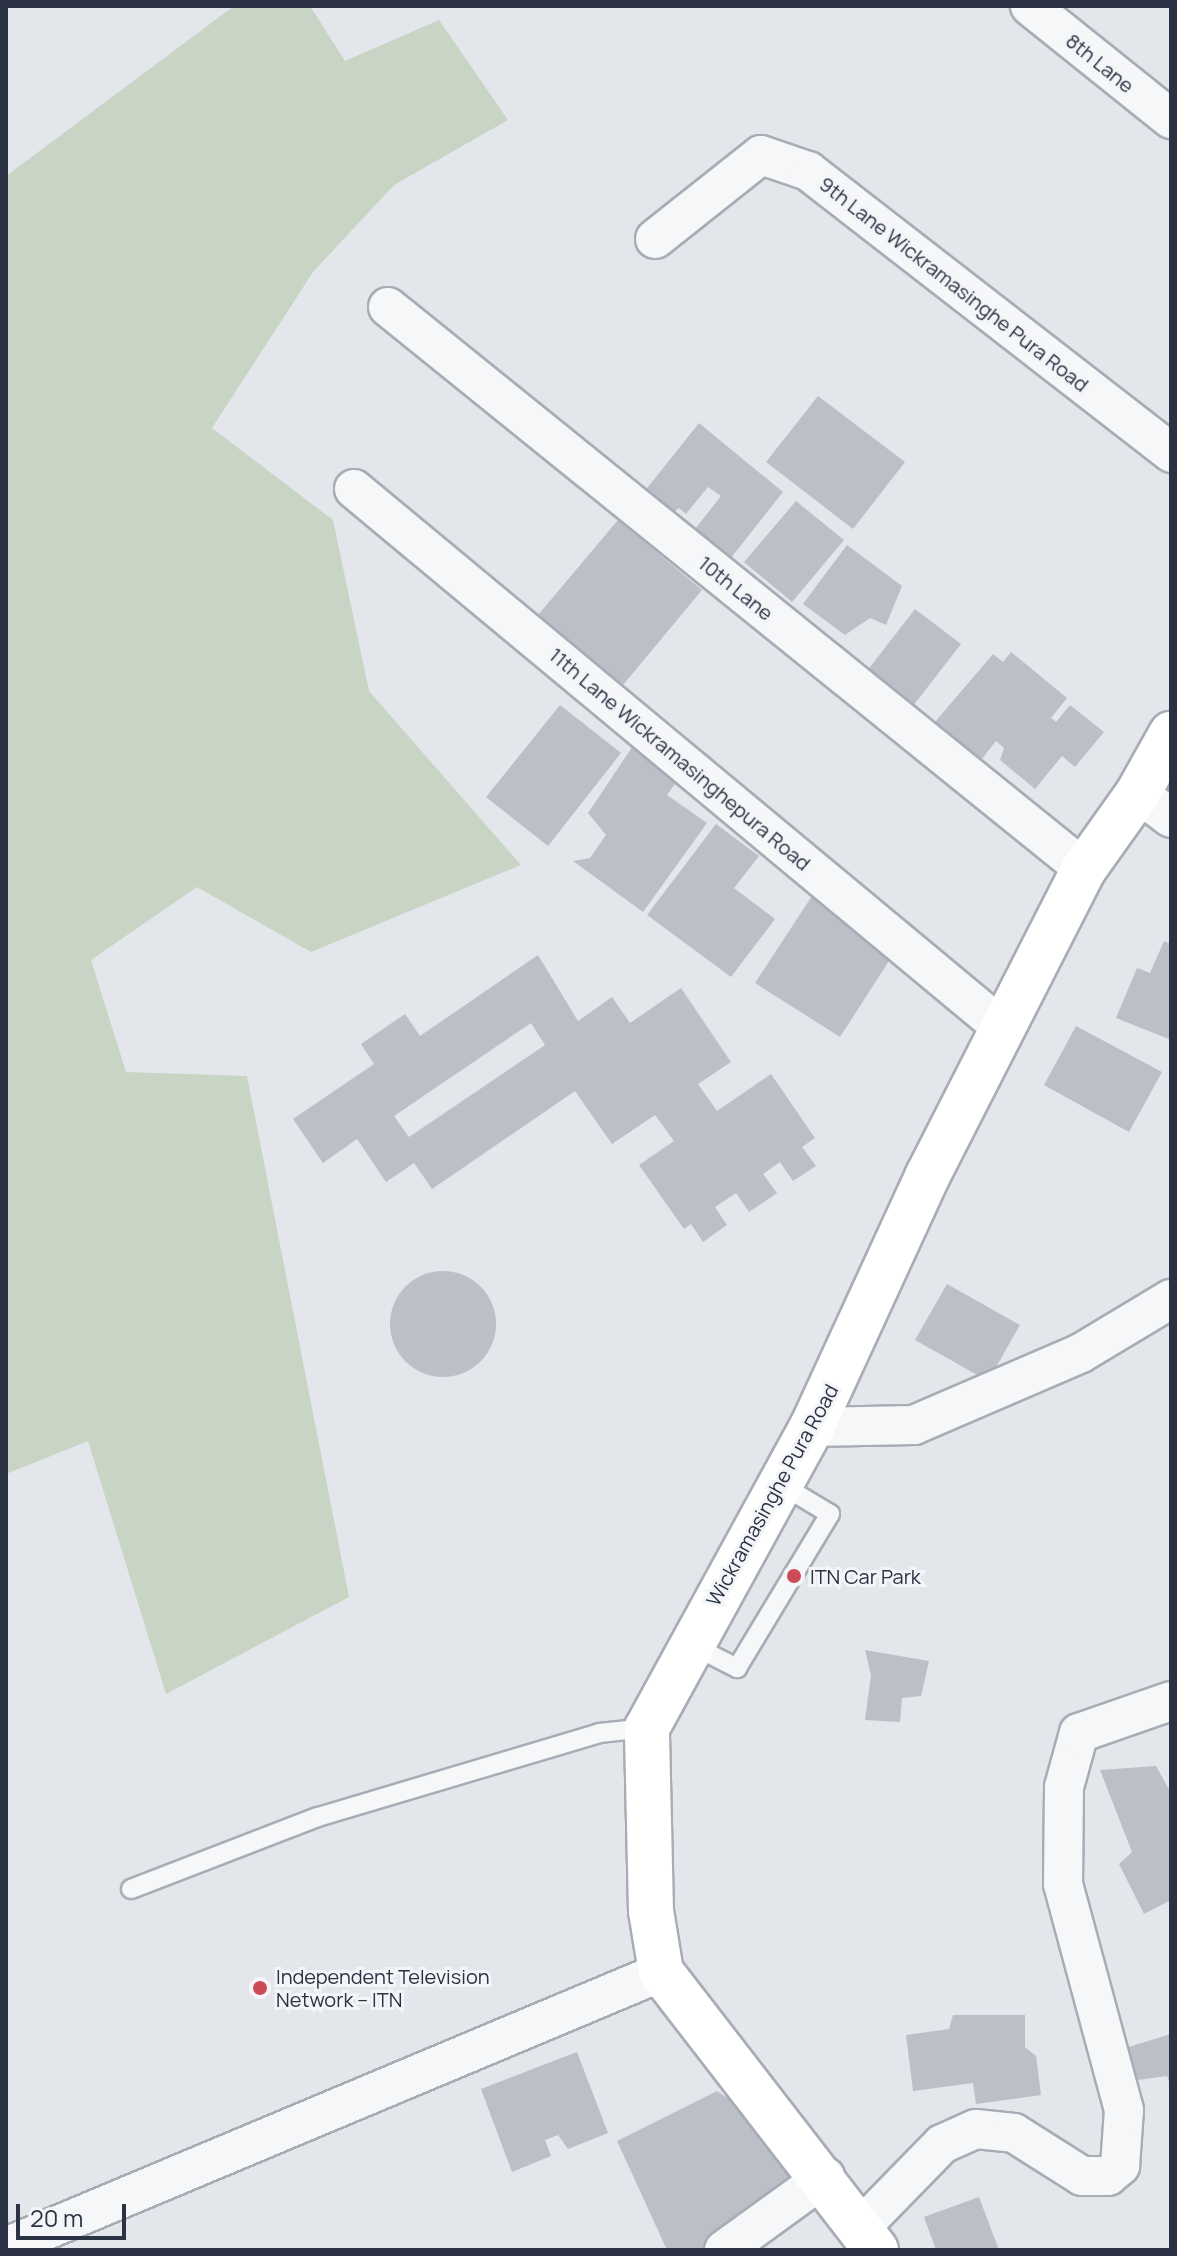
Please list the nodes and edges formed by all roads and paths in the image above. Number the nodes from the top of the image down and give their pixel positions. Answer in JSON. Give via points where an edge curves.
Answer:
{"nodes":[{"id":1,"x":1030,"y":6,"type":"edge"},
{"id":2,"x":1171,"y":119,"type":"edge"},
{"id":3,"x":655,"y":239,"type":"dead end"},
{"id":4,"x":388,"y":307,"type":"dead end"},
{"id":5,"x":1171,"y":453,"type":"edge"},
{"id":6,"x":354,"y":489,"type":"dead end"},
{"id":7,"x":1171,"y":734,"type":"edge"},
{"id":8,"x":1155,"y":806,"type":"edge"},
{"id":9,"x":1084,"y":869,"type":"junction"},
{"id":10,"x":1005,"y":1030,"type":"junction"},
{"id":11,"x":1171,"y":1299,"type":"edge"},
{"id":12,"x":812,"y":1427,"type":"junction"},
{"id":13,"x":780,"y":1484,"type":"junction"},
{"id":14,"x":690,"y":1644,"type":"junction"},
{"id":15,"x":1171,"y":1701,"type":"edge"},
{"id":16,"x":647,"y":1728,"type":"junction"},
{"id":17,"x":131,"y":1889,"type":"dead end"},
{"id":18,"x":661,"y":1972,"type":"junction"},
{"id":19,"x":825,"y":2177,"type":"junction"},
{"id":20,"x":869,"y":2238,"type":"edge"},
{"id":21,"x":6,"y":2247,"type":"edge"},
{"id":22,"x":724,"y":2250,"type":"edge"}],
"edges":[{"from":1,"to":2,"type":"street","name":"8th Lane"},
{"from":3,"to":5,"type":"street","name":"9th Lane Wickramasinghe Pura Road","via":[[761,155],[808,171]]},
{"from":4,"to":9,"type":"street","name":"10th Lane"},
{"from":6,"to":10,"type":"street","name":"11th Lane Wickramasinghepura Road"},
{"from":7,"to":8,"type":"street","name":"Wickramasinghe Pura Road"},
{"from":8,"to":9,"type":"street","name":"Wickramasinghe Pura Road"},
{"from":9,"to":10,"type":"street","name":"Wickramasinghe Pura Road"},
{"from":10,"to":12,"type":"street","name":"Wickramasinghe Pura Road","via":[[928,1175]]},
{"from":11,"to":12,"type":"street","via":[[1081,1353],[914,1425]]},
{"from":12,"to":13,"type":"street","name":"Wickramasinghe Pura Road"},
{"from":13,"to":14,"type":"street","name":"Wickramasinghe Pura Road"},
{"from":13,"to":14,"type":"lane","via":[[830,1514],[737,1668]]},
{"from":14,"to":16,"type":"street","name":"Wickramasinghe Pura Road"},
{"from":15,"to":20,"type":"street","via":[[1079,1733],[1064,1787],[1063,1884],[1124,2110],[1120,2166],[1108,2176],[1082,2176],[1014,2133],[976,2129],[942,2144]]},
{"from":16,"to":17,"type":"lane","via":[[599,1733],[318,1817]]},
{"from":16,"to":18,"type":"street","name":"Wickramasinghe Pura Road","via":[[651,1911]]},
{"from":18,"to":19,"type":"street","name":"Wickramasinghe Pura Road"},
{"from":18,"to":21,"type":"street"},
{"from":19,"to":20,"type":"street","name":"Wickramasinghe Pura Road"},
{"from":19,"to":22,"type":"street"}]}
